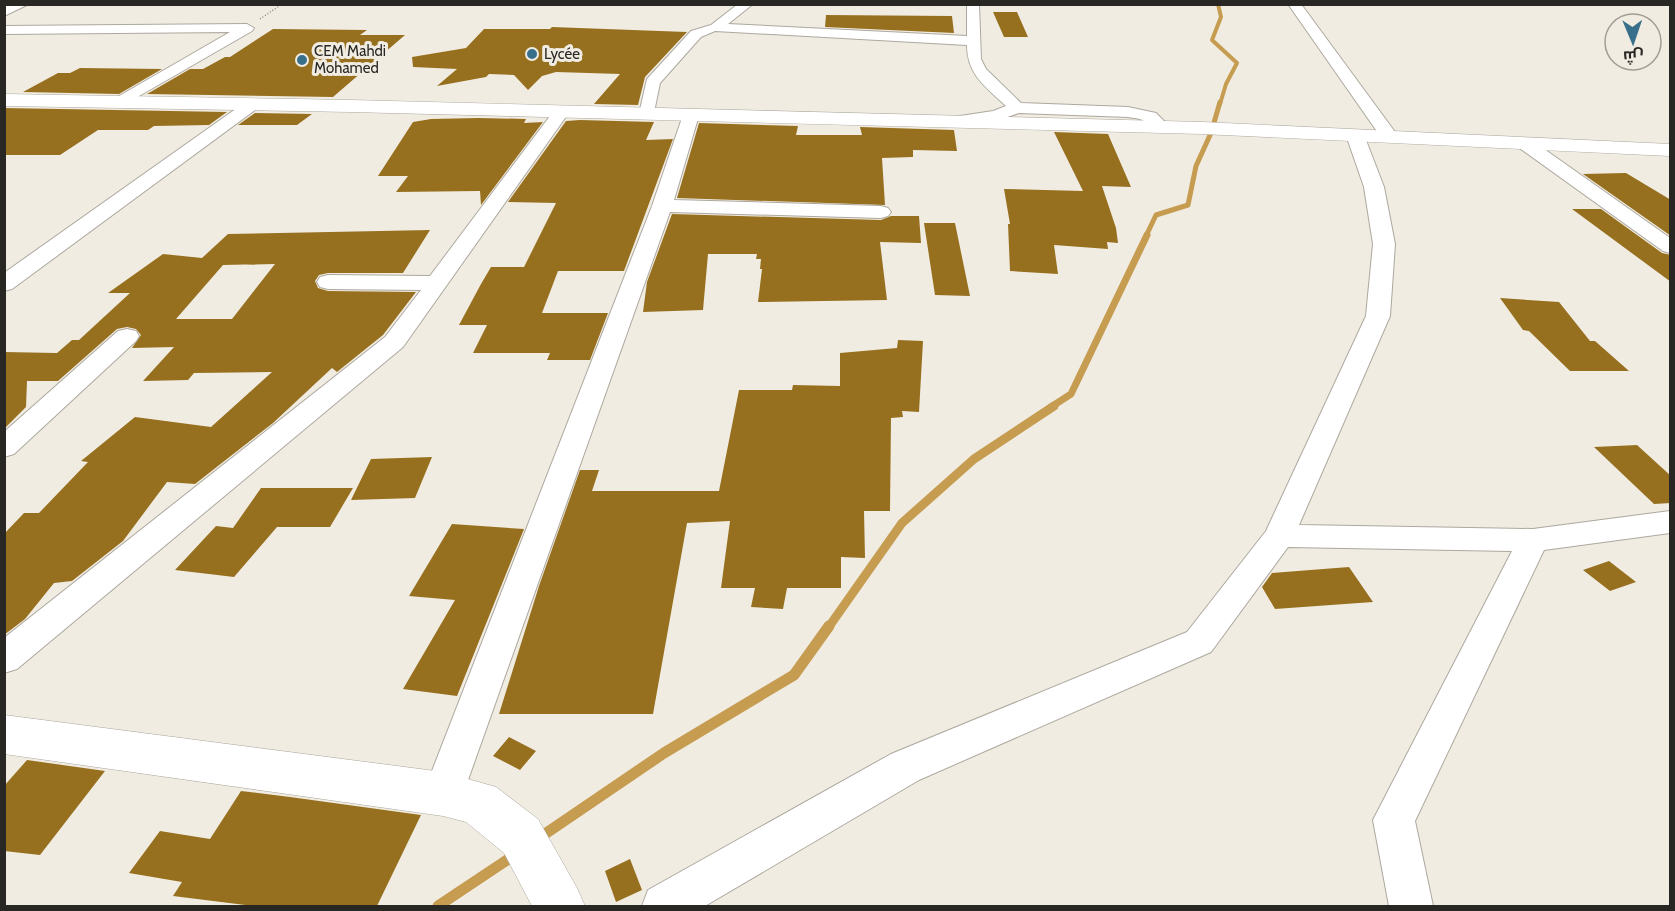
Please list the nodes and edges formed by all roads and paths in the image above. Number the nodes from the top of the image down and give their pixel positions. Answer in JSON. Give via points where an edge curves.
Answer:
{"nodes":[{"id":1,"x":23,"y":4,"type":"edge"},
{"id":2,"x":282,"y":4,"type":"edge"},
{"id":3,"x":747,"y":4,"type":"edge"},
{"id":4,"x":973,"y":4,"type":"edge"},
{"id":5,"x":1294,"y":4,"type":"edge"},
{"id":6,"x":4,"y":12,"type":"edge"},
{"id":7,"x":247,"y":28,"type":"junction"},
{"id":8,"x":710,"y":29,"type":"dead end"},
{"id":9,"x":4,"y":30,"type":"edge"},
{"id":10,"x":974,"y":42,"type":"junction"},
{"id":11,"x":4,"y":100,"type":"edge"},
{"id":12,"x":120,"y":102,"type":"junction"},
{"id":13,"x":253,"y":104,"type":"junction"},
{"id":14,"x":1017,"y":108,"type":"junction"},
{"id":15,"x":562,"y":111,"type":"junction"},
{"id":16,"x":647,"y":114,"type":"junction"},
{"id":17,"x":691,"y":115,"type":"junction"},
{"id":18,"x":951,"y":122,"type":"junction"},
{"id":19,"x":1162,"y":128,"type":"junction"},
{"id":20,"x":1355,"y":135,"type":"junction"},
{"id":21,"x":1389,"y":136,"type":"junction"},
{"id":22,"x":1524,"y":143,"type":"junction"},
{"id":23,"x":1671,"y":150,"type":"edge"},
{"id":24,"x":662,"y":206,"type":"junction"},
{"id":25,"x":881,"y":212,"type":"dead end"},
{"id":26,"x":1671,"y":247,"type":"edge"},
{"id":27,"x":328,"y":282,"type":"dead end"},
{"id":28,"x":437,"y":283,"type":"junction"},
{"id":29,"x":4,"y":284,"type":"edge"},
{"id":30,"x":127,"y":336,"type":"dead end"},
{"id":31,"x":4,"y":448,"type":"edge"},
{"id":32,"x":1671,"y":522,"type":"edge"},
{"id":33,"x":1279,"y":536,"type":"junction"},
{"id":34,"x":1533,"y":540,"type":"junction"},
{"id":35,"x":4,"y":658,"type":"edge"},
{"id":36,"x":4,"y":734,"type":"edge"},
{"id":37,"x":443,"y":794,"type":"junction"},
{"id":38,"x":539,"y":870,"type":"edge"},
{"id":39,"x":664,"y":906,"type":"edge"},
{"id":40,"x":1411,"y":906,"type":"edge"}],
"edges":[{"from":1,"to":6,"type":"street"},
{"from":2,"to":7,"type":"path"},
{"from":3,"to":10,"type":"street","via":[[718,28]]},
{"from":4,"to":10,"type":"street"},
{"from":5,"to":21,"type":"street"},
{"from":7,"to":9,"type":"street"},
{"from":7,"to":12,"type":"street"},
{"from":8,"to":16,"type":"street","via":[[696,34],[652,82]]},
{"from":10,"to":14,"type":"street","via":[[979,71]]},
{"from":11,"to":12,"type":"street"},
{"from":12,"to":13,"type":"street"},
{"from":13,"to":15,"type":"street"},
{"from":13,"to":29,"type":"street"},
{"from":14,"to":18,"type":"street","via":[[996,116]]},
{"from":14,"to":19,"type":"street","via":[[1128,112],[1150,117]]},
{"from":15,"to":16,"type":"street"},
{"from":15,"to":28,"type":"street"},
{"from":16,"to":17,"type":"street"},
{"from":17,"to":18,"type":"street"},
{"from":17,"to":24,"type":"street"},
{"from":18,"to":19,"type":"street"},
{"from":19,"to":20,"type":"street"},
{"from":20,"to":21,"type":"street"},
{"from":20,"to":33,"type":"street","via":[[1374,187],[1384,244],[1378,316]]},
{"from":21,"to":22,"type":"street"},
{"from":22,"to":23,"type":"street"},
{"from":22,"to":26,"type":"street"},
{"from":24,"to":25,"type":"street"},
{"from":24,"to":37,"type":"street"},
{"from":27,"to":28,"type":"street"},
{"from":28,"to":35,"type":"street","via":[[394,342]]},
{"from":30,"to":31,"type":"street"},
{"from":32,"to":34,"type":"street"},
{"from":33,"to":34,"type":"street"},
{"from":33,"to":39,"type":"street","via":[[1199,642],[905,767]]},
{"from":34,"to":40,"type":"street","via":[[1394,820]]},
{"from":36,"to":37,"type":"street"},
{"from":37,"to":38,"type":"street","via":[[479,803]]}]}
